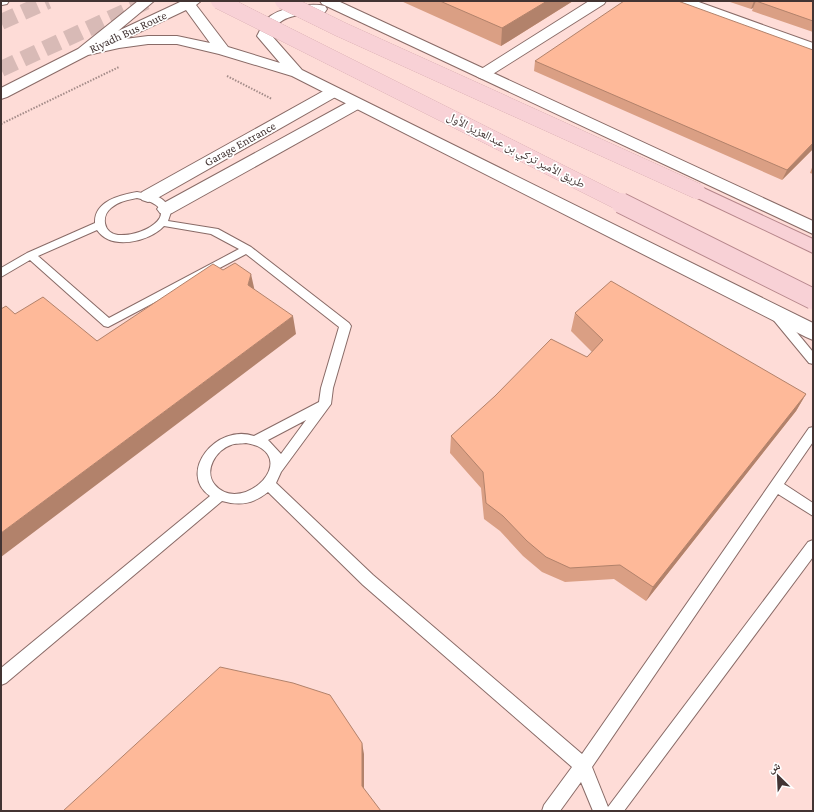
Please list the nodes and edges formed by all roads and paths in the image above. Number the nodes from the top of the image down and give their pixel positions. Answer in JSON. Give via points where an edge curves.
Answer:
{"nodes":[{"id":1,"x":219,"y":1,"type":"edge"},
{"id":2,"x":283,"y":1,"type":"edge"},
{"id":3,"x":327,"y":1,"type":"edge"},
{"id":4,"x":599,"y":1,"type":"edge"},
{"id":5,"x":683,"y":1,"type":"edge"},
{"id":6,"x":141,"y":2,"type":"edge"},
{"id":7,"x":189,"y":2,"type":"edge"},
{"id":8,"x":162,"y":16,"type":"junction"},
{"id":9,"x":381,"y":26,"type":"junction"},
{"id":10,"x":813,"y":48,"type":"edge"},
{"id":11,"x":223,"y":50,"type":"junction"},
{"id":12,"x":83,"y":52,"type":"junction"},
{"id":13,"x":123,"y":65,"type":"dead end"},
{"id":14,"x":221,"y":73,"type":"dead end"},
{"id":15,"x":296,"y":73,"type":"junction"},
{"id":16,"x":483,"y":74,"type":"junction"},
{"id":17,"x":333,"y":92,"type":"junction"},
{"id":18,"x":1,"y":94,"type":"edge"},
{"id":19,"x":356,"y":104,"type":"junction"},
{"id":20,"x":297,"y":112,"type":"junction"},
{"id":21,"x":1,"y":124,"type":"edge"},
{"id":22,"x":148,"y":196,"type":"junction"},
{"id":23,"x":165,"y":216,"type":"junction"},
{"id":24,"x":99,"y":225,"type":"junction"},
{"id":25,"x":813,"y":228,"type":"edge"},
{"id":26,"x":813,"y":247,"type":"edge"},
{"id":27,"x":247,"y":249,"type":"junction"},
{"id":28,"x":31,"y":255,"type":"junction"},
{"id":29,"x":1,"y":273,"type":"edge"},
{"id":30,"x":813,"y":299,"type":"edge"},
{"id":31,"x":772,"y":312,"type":"junction"},
{"id":32,"x":813,"y":332,"type":"edge"},
{"id":33,"x":813,"y":360,"type":"edge"},
{"id":34,"x":325,"y":404,"type":"junction"},
{"id":35,"x":813,"y":432,"type":"edge"},
{"id":36,"x":257,"y":440,"type":"junction"},
{"id":37,"x":277,"y":468,"type":"junction"},
{"id":38,"x":269,"y":485,"type":"junction"},
{"id":39,"x":776,"y":486,"type":"junction"},
{"id":40,"x":219,"y":496,"type":"junction"},
{"id":41,"x":813,"y":510,"type":"edge"},
{"id":42,"x":813,"y":546,"type":"edge"},
{"id":43,"x":1,"y":678,"type":"edge"},
{"id":44,"x":584,"y":766,"type":"junction"},
{"id":45,"x":550,"y":811,"type":"edge"},
{"id":46,"x":602,"y":811,"type":"edge"},
{"id":47,"x":614,"y":811,"type":"edge"}],
"edges":[{"from":1,"to":30,"type":"main road","name":"طريق الأمير تركي بن عبدالعزيز الأول","bridge":true},
{"from":2,"to":26,"type":"main road","bridge":true},
{"from":3,"to":9,"type":"main road"},
{"from":4,"to":16,"type":"main road"},
{"from":5,"to":10,"type":"main road"},
{"from":6,"to":8,"type":"main road"},
{"from":6,"to":12,"type":"main road"},
{"from":7,"to":8,"type":"main road","name":"Riyadh Bus Route"},
{"from":7,"to":11,"type":"main road"},
{"from":8,"to":11,"type":"main road"},
{"from":8,"to":12,"type":"main road","name":"Riyadh Bus Route"},
{"from":9,"to":15,"type":"main road","via":[[327,10],[309,8],[278,18],[271,22],[264,36]]},
{"from":9,"to":16,"type":"main road"},
{"from":11,"to":12,"type":"main road","via":[[177,40],[148,40]]},
{"from":11,"to":15,"type":"main road"},
{"from":12,"to":18,"type":"main road"},
{"from":13,"to":21,"type":"path"},
{"from":14,"to":20,"type":"path"},
{"from":15,"to":17,"type":"main road"},
{"from":16,"to":25,"type":"main road"},
{"from":17,"to":19,"type":"main road"},
{"from":17,"to":20,"type":"main road","name":"Garage Entrance"},
{"from":19,"to":23,"type":"main road"},
{"from":19,"to":31,"type":"main road"},
{"from":20,"to":22,"type":"main road","name":"Garage Entrance"},
{"from":22,"to":23,"type":"lane","via":[[163,203]]},
{"from":22,"to":24,"type":"lane","via":[[115,201],[101,214]]},
{"from":23,"to":24,"type":"lane","via":[[156,230],[147,235],[125,239],[105,234]]},
{"from":23,"to":27,"type":"lane","via":[[214,231]]},
{"from":24,"to":28,"type":"lane"},
{"from":27,"to":28,"type":"lane","via":[[108,323]]},
{"from":27,"to":34,"type":"lane","via":[[345,326]]},
{"from":28,"to":29,"type":"lane"},
{"from":31,"to":32,"type":"main road"},
{"from":31,"to":33,"type":"lane"},
{"from":34,"to":36,"type":"lane"},
{"from":34,"to":37,"type":"lane"},
{"from":35,"to":39,"type":"lane"},
{"from":36,"to":37,"type":"lane","via":[[267,444],[274,452]]},
{"from":36,"to":40,"type":"lane","via":[[233,439],[222,444],[206,460],[205,480],[210,489]]},
{"from":37,"to":38,"type":"lane"},
{"from":38,"to":40,"type":"lane","via":[[261,492],[240,499]]},
{"from":38,"to":44,"type":"lane","via":[[368,580]]},
{"from":39,"to":41,"type":"lane"},
{"from":39,"to":44,"type":"lane"},
{"from":40,"to":43,"type":"lane"},
{"from":42,"to":47,"type":"lane"},
{"from":44,"to":45,"type":"lane"},
{"from":44,"to":46,"type":"lane"}]}
